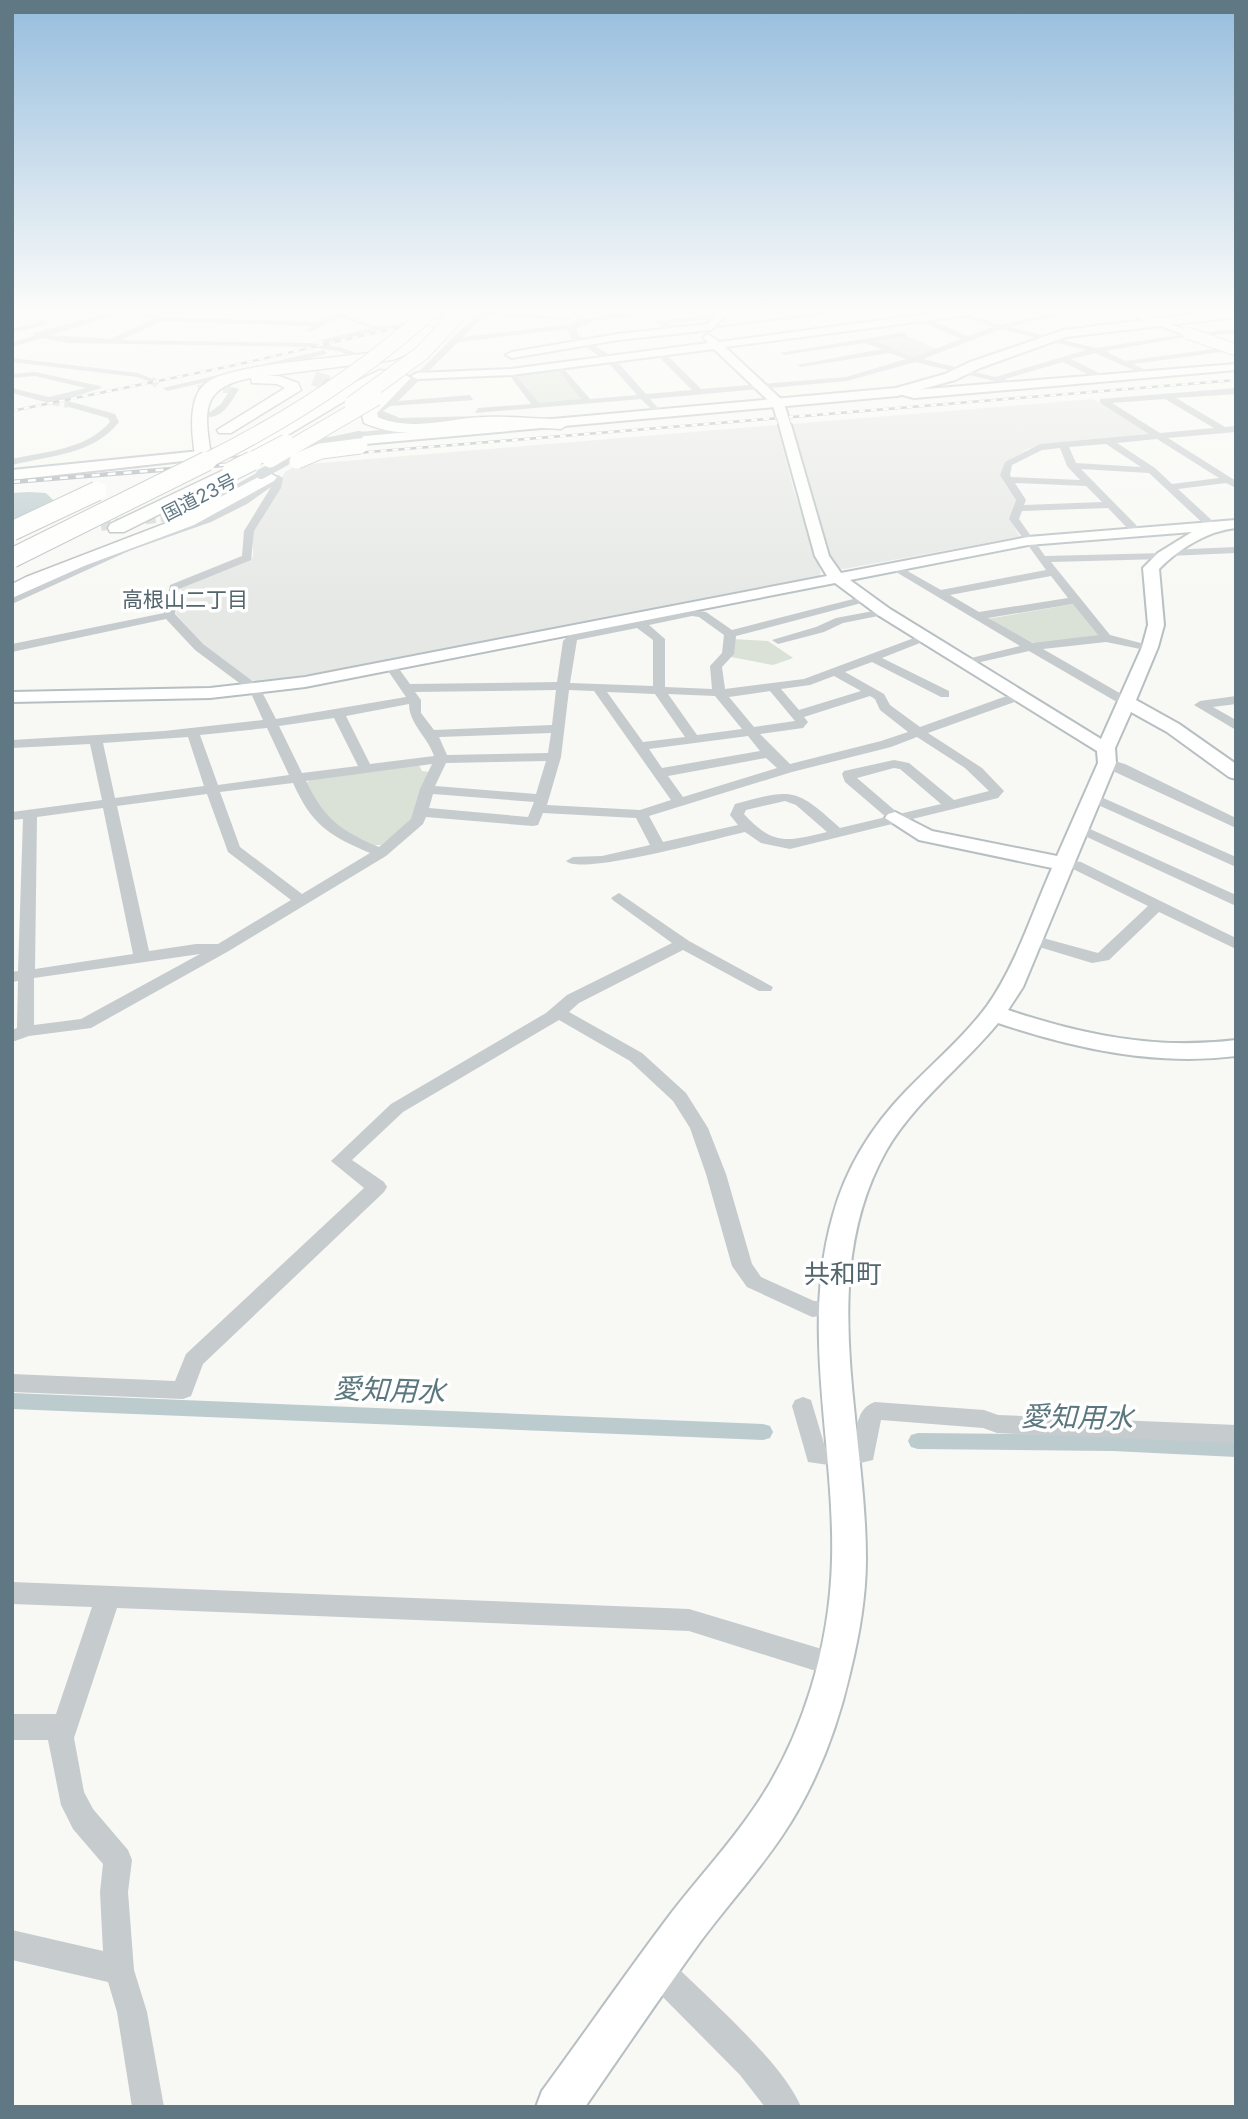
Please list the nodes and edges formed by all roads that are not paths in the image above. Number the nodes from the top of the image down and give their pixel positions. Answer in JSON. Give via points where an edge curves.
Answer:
{"nodes":[{"id":1,"x":97,"y":410,"type":"edge"},
{"id":2,"x":197,"y":410,"type":"edge"},
{"id":3,"x":214,"y":410,"type":"edge"},
{"id":4,"x":218,"y":410,"type":"edge"},
{"id":5,"x":222,"y":410,"type":"edge"},
{"id":6,"x":250,"y":410,"type":"edge"},
{"id":7,"x":283,"y":410,"type":"edge"},
{"id":8,"x":300,"y":410,"type":"edge"},
{"id":9,"x":308,"y":410,"type":"edge"},
{"id":10,"x":340,"y":410,"type":"edge"},
{"id":11,"x":357,"y":410,"type":"edge"},
{"id":12,"x":372,"y":410,"type":"edge"},
{"id":13,"x":379,"y":410,"type":"edge"},
{"id":14,"x":476,"y":410,"type":"edge"},
{"id":15,"x":526,"y":410,"type":"edge"},
{"id":16,"x":656,"y":410,"type":"edge"},
{"id":17,"x":778,"y":410,"type":"edge"},
{"id":18,"x":808,"y":410,"type":"edge"},
{"id":19,"x":1117,"y":410,"type":"edge"},
{"id":20,"x":1189,"y":410,"type":"edge"},
{"id":21,"x":660,"y":415,"type":"junction"},
{"id":22,"x":782,"y":415,"type":"junction"},
{"id":23,"x":592,"y":421,"type":"junction"},
{"id":24,"x":215,"y":423,"type":"junction"},
{"id":25,"x":458,"y":424,"type":"junction"},
{"id":26,"x":561,"y":424,"type":"junction"},
{"id":27,"x":484,"y":425,"type":"junction"},
{"id":28,"x":435,"y":427,"type":"junction"},
{"id":29,"x":1236,"y":429,"type":"edge"},
{"id":30,"x":1223,"y":430,"type":"junction"},
{"id":31,"x":1158,"y":436,"type":"junction"},
{"id":32,"x":1236,"y":438,"type":"edge"},
{"id":33,"x":360,"y":440,"type":"junction"},
{"id":34,"x":1108,"y":441,"type":"junction"},
{"id":35,"x":1064,"y":444,"type":"junction"},
{"id":36,"x":55,"y":452,"type":"junction"},
{"id":37,"x":209,"y":452,"type":"junction"},
{"id":38,"x":12,"y":462,"type":"edge"},
{"id":39,"x":1072,"y":466,"type":"junction"},
{"id":40,"x":72,"y":469,"type":"junction"},
{"id":41,"x":1152,"y":470,"type":"junction"},
{"id":42,"x":260,"y":474,"type":"junction"},
{"id":43,"x":12,"y":475,"type":"edge"},
{"id":44,"x":1008,"y":480,"type":"junction"},
{"id":45,"x":1089,"y":483,"type":"junction"},
{"id":46,"x":1232,"y":483,"type":"edge"},
{"id":47,"x":1170,"y":487,"type":"junction"},
{"id":48,"x":1110,"y":505,"type":"junction"},
{"id":49,"x":1018,"y":508,"type":"junction"},
{"id":50,"x":206,"y":517,"type":"junction"},
{"id":51,"x":184,"y":518,"type":"junction"},
{"id":52,"x":1236,"y":524,"type":"edge"},
{"id":53,"x":101,"y":526,"type":"tunnel mouth"},
{"id":54,"x":1212,"y":526,"type":"junction"},
{"id":55,"x":12,"y":531,"type":"edge"},
{"id":56,"x":1136,"y":531,"type":"junction"},
{"id":57,"x":12,"y":540,"type":"edge"},
{"id":58,"x":1028,"y":541,"type":"junction"},
{"id":59,"x":12,"y":546,"type":"edge"},
{"id":60,"x":77,"y":548,"type":"junction"},
{"id":61,"x":1236,"y":550,"type":"edge"},
{"id":62,"x":1166,"y":555,"type":"junction"},
{"id":63,"x":1044,"y":559,"type":"junction"},
{"id":64,"x":12,"y":560,"type":"edge"},
{"id":65,"x":891,"y":566,"type":"junction"},
{"id":66,"x":1055,"y":572,"type":"junction"},
{"id":67,"x":836,"y":577,"type":"junction"},
{"id":68,"x":12,"y":578,"type":"edge"},
{"id":69,"x":38,"y":578,"type":"junction"},
{"id":70,"x":12,"y":591,"type":"edge"},
{"id":71,"x":939,"y":594,"type":"junction"},
{"id":72,"x":865,"y":599,"type":"junction"},
{"id":73,"x":1076,"y":600,"type":"junction"},
{"id":74,"x":12,"y":601,"type":"edge"},
{"id":75,"x":884,"y":612,"type":"junction"},
{"id":76,"x":169,"y":615,"type":"junction"},
{"id":77,"x":977,"y":616,"type":"junction"},
{"id":78,"x":640,"y":624,"type":"junction"},
{"id":79,"x":730,"y":634,"type":"junction"},
{"id":80,"x":926,"y":637,"type":"junction"},
{"id":81,"x":1106,"y":638,"type":"junction"},
{"id":82,"x":778,"y":640,"type":"dead end"},
{"id":83,"x":1030,"y":647,"type":"junction"},
{"id":84,"x":1150,"y":647,"type":"junction"},
{"id":85,"x":12,"y":648,"type":"edge"},
{"id":86,"x":874,"y":658,"type":"junction"},
{"id":87,"x":967,"y":663,"type":"junction"},
{"id":88,"x":390,"y":665,"type":"junction"},
{"id":89,"x":837,"y":672,"type":"junction"},
{"id":90,"x":564,"y":686,"type":"junction"},
{"id":91,"x":597,"y":687,"type":"junction"},
{"id":92,"x":773,"y":687,"type":"junction"},
{"id":93,"x":255,"y":689,"type":"junction"},
{"id":94,"x":659,"y":691,"type":"junction"},
{"id":95,"x":870,"y":692,"type":"junction"},
{"id":96,"x":719,"y":693,"type":"junction"},
{"id":97,"x":411,"y":694,"type":"junction"},
{"id":98,"x":945,"y":694,"type":"dead end"},
{"id":99,"x":1019,"y":696,"type":"junction"},
{"id":100,"x":12,"y":697,"type":"edge"},
{"id":101,"x":1236,"y":700,"type":"edge"},
{"id":102,"x":1126,"y":702,"type":"junction"},
{"id":103,"x":339,"y":715,"type":"junction"},
{"id":104,"x":796,"y":715,"type":"junction"},
{"id":105,"x":272,"y":724,"type":"junction"},
{"id":106,"x":1236,"y":726,"type":"edge"},
{"id":107,"x":558,"y":729,"type":"junction"},
{"id":108,"x":751,"y":731,"type":"junction"},
{"id":109,"x":918,"y":732,"type":"junction"},
{"id":110,"x":193,"y":733,"type":"junction"},
{"id":111,"x":428,"y":734,"type":"junction"},
{"id":112,"x":693,"y":738,"type":"junction"},
{"id":113,"x":96,"y":741,"type":"junction"},
{"id":114,"x":12,"y":744,"type":"edge"},
{"id":115,"x":638,"y":747,"type":"junction"},
{"id":116,"x":769,"y":753,"type":"junction"},
{"id":117,"x":1107,"y":756,"type":"junction"},
{"id":118,"x":554,"y":757,"type":"junction"},
{"id":119,"x":441,"y":760,"type":"junction"},
{"id":120,"x":366,"y":769,"type":"junction"},
{"id":121,"x":787,"y":769,"type":"junction"},
{"id":122,"x":659,"y":773,"type":"junction"},
{"id":123,"x":1236,"y":773,"type":"edge"},
{"id":124,"x":297,"y":778,"type":"junction"},
{"id":125,"x":211,"y":789,"type":"junction"},
{"id":126,"x":427,"y":789,"type":"junction"},
{"id":127,"x":1092,"y":797,"type":"junction"},
{"id":128,"x":679,"y":801,"type":"junction"},
{"id":129,"x":110,"y":803,"type":"junction"},
{"id":130,"x":541,"y":804,"type":"junction"},
{"id":131,"x":951,"y":805,"type":"junction"},
{"id":132,"x":422,"y":812,"type":"junction"},
{"id":133,"x":30,"y":814,"type":"junction"},
{"id":134,"x":641,"y":814,"type":"junction"},
{"id":135,"x":12,"y":816,"type":"edge"},
{"id":136,"x":895,"y":818,"type":"junction"},
{"id":137,"x":1236,"y":824,"type":"edge"},
{"id":138,"x":748,"y":827,"type":"junction"},
{"id":139,"x":1079,"y":828,"type":"junction"},
{"id":140,"x":836,"y":832,"type":"junction"},
{"id":141,"x":659,"y":848,"type":"junction"},
{"id":142,"x":381,"y":853,"type":"junction"},
{"id":143,"x":573,"y":861,"type":"dead end"},
{"id":144,"x":1236,"y":863,"type":"edge"},
{"id":145,"x":1064,"y":864,"type":"junction"},
{"id":146,"x":619,"y":898,"type":"dead end"},
{"id":147,"x":302,"y":901,"type":"junction"},
{"id":148,"x":1236,"y":901,"type":"edge"},
{"id":149,"x":1157,"y":906,"type":"junction"},
{"id":150,"x":1032,"y":940,"type":"junction"},
{"id":151,"x":683,"y":944,"type":"junction"},
{"id":152,"x":1236,"y":944,"type":"edge"},
{"id":153,"x":221,"y":949,"type":"junction"},
{"id":154,"x":142,"y":957,"type":"junction"},
{"id":155,"x":19,"y":976,"type":"edge"},
{"id":156,"x":765,"y":987,"type":"dead end"},
{"id":157,"x":557,"y":1012,"type":"junction"},
{"id":158,"x":995,"y":1014,"type":"junction"},
{"id":159,"x":18,"y":1034,"type":"edge"},
{"id":160,"x":1236,"y":1048,"type":"edge"},
{"id":161,"x":831,"y":1308,"type":"junction"},
{"id":162,"x":12,"y":1382,"type":"edge"},
{"id":163,"x":803,"y":1406,"type":"dead end"},
{"id":164,"x":1236,"y":1434,"type":"edge"},
{"id":165,"x":843,"y":1458,"type":"junction"},
{"id":166,"x":12,"y":1593,"type":"edge"},
{"id":167,"x":108,"y":1598,"type":"junction"},
{"id":168,"x":835,"y":1665,"type":"junction"},
{"id":169,"x":12,"y":1727,"type":"edge"},
{"id":170,"x":64,"y":1727,"type":"junction"},
{"id":171,"x":12,"y":1945,"type":"edge"},
{"id":172,"x":657,"y":1969,"type":"junction"},
{"id":173,"x":119,"y":1970,"type":"junction"},
{"id":174,"x":148,"y":2107,"type":"edge"},
{"id":175,"x":558,"y":2107,"type":"edge"},
{"id":176,"x":785,"y":2107,"type":"edge"}],
"edges":[{"from":1,"to":36,"type":"street","via":[[113,416],[115,422],[103,438]]},
{"from":2,"to":37,"type":"highway","via":[[199,429]]},
{"from":3,"to":24,"type":"highway"},
{"from":4,"to":24,"type":"highway"},
{"from":5,"to":24,"type":"street"},
{"from":6,"to":24,"type":"highway"},
{"from":7,"to":37,"type":"highway"},
{"from":8,"to":64,"type":"highway","bridge":true},
{"from":9,"to":60,"type":"highway","via":[[260,445]]},
{"from":10,"to":60,"type":"highway","name":"国道23号","bridge":true,"via":[[232,471]]},
{"from":11,"to":42,"type":"highway","name":"国道23号","bridge":true},
{"from":12,"to":28,"type":"highway","via":[[370,420],[398,427]]},
{"from":13,"to":27,"type":"street","via":[[399,421]]},
{"from":14,"to":27,"type":"street"},
{"from":15,"to":27,"type":"street"},
{"from":16,"to":21,"type":"street"},
{"from":17,"to":22,"type":"street"},
{"from":18,"to":22,"type":"main road"},
{"from":19,"to":31,"type":"street"},
{"from":20,"to":30,"type":"street"},
{"from":21,"to":22,"type":"main road"},
{"from":21,"to":23,"type":"main road"},
{"from":22,"to":67,"type":"street","via":[[822,556]]},
{"from":23,"to":26,"type":"main road"},
{"from":23,"to":27,"type":"street"},
{"from":24,"to":37,"type":"highway"},
{"from":24,"to":55,"type":"highway","bridge":true},
{"from":25,"to":26,"type":"highway"},
{"from":25,"to":27,"type":"highway"},
{"from":25,"to":28,"type":"highway"},
{"from":26,"to":27,"type":"highway","via":[[520,429]]},
{"from":27,"to":33,"type":"highway"},
{"from":27,"to":37,"type":"main road"},
{"from":28,"to":33,"type":"street"},
{"from":29,"to":30,"type":"street"},
{"from":30,"to":31,"type":"street"},
{"from":30,"to":32,"type":"street"},
{"from":31,"to":34,"type":"street"},
{"from":31,"to":46,"type":"street"},
{"from":33,"to":42,"type":"highway","bridge":true},
{"from":34,"to":35,"type":"street"},
{"from":34,"to":41,"type":"street"},
{"from":35,"to":39,"type":"street"},
{"from":35,"to":44,"type":"street","via":[[1020,456],[1008,464]]},
{"from":36,"to":38,"type":"street"},
{"from":36,"to":40,"type":"street"},
{"from":37,"to":40,"type":"main road"},
{"from":37,"to":57,"type":"highway"},
{"from":37,"to":59,"type":"highway"},
{"from":39,"to":41,"type":"street"},
{"from":39,"to":45,"type":"street"},
{"from":40,"to":43,"type":"main road"},
{"from":41,"to":47,"type":"street"},
{"from":42,"to":50,"type":"highway"},
{"from":42,"to":51,"type":"street"},
{"from":42,"to":69,"type":"highway","name":"国道23号"},
{"from":44,"to":45,"type":"street"},
{"from":44,"to":49,"type":"street","via":[[1021,500]]},
{"from":45,"to":48,"type":"street"},
{"from":46,"to":47,"type":"street"},
{"from":47,"to":54,"type":"street"},
{"from":48,"to":49,"type":"street"},
{"from":48,"to":56,"type":"street"},
{"from":49,"to":58,"type":"street","via":[[1014,519]]},
{"from":50,"to":51,"type":"highway"},
{"from":50,"to":74,"type":"street"},
{"from":50,"to":76,"type":"street","via":[[243,502],[278,478],[249,531],[247,558],[174,587]]},
{"from":51,"to":69,"type":"highway"},
{"from":52,"to":54,"type":"street"},
{"from":53,"to":59,"type":"street","via":[[48,544]]},
{"from":54,"to":56,"type":"street"},
{"from":54,"to":62,"type":"street"},
{"from":56,"to":58,"type":"street"},
{"from":58,"to":63,"type":"street"},
{"from":58,"to":65,"type":"street"},
{"from":60,"to":68,"type":"highway","name":"国道23号"},
{"from":61,"to":62,"type":"street"},
{"from":62,"to":63,"type":"street"},
{"from":62,"to":84,"type":"street","via":[[1150,572],[1157,616]]},
{"from":63,"to":66,"type":"street"},
{"from":65,"to":67,"type":"street"},
{"from":65,"to":71,"type":"street"},
{"from":66,"to":71,"type":"street"},
{"from":66,"to":73,"type":"street"},
{"from":67,"to":72,"type":"street"},
{"from":67,"to":88,"type":"street"},
{"from":69,"to":70,"type":"highway"},
{"from":71,"to":77,"type":"street"},
{"from":72,"to":75,"type":"street"},
{"from":72,"to":79,"type":"street"},
{"from":73,"to":77,"type":"street"},
{"from":73,"to":81,"type":"street"},
{"from":75,"to":80,"type":"street"},
{"from":75,"to":82,"type":"street","via":[[840,620],[821,630]]},
{"from":76,"to":85,"type":"street"},
{"from":76,"to":93,"type":"street","via":[[199,647]]},
{"from":77,"to":83,"type":"street"},
{"from":78,"to":79,"type":"street","via":[[702,614]]},
{"from":78,"to":90,"type":"street","via":[[573,637]]},
{"from":78,"to":94,"type":"street","via":[[660,639]]},
{"from":79,"to":96,"type":"street","via":[[728,654],[716,666]]},
{"from":80,"to":86,"type":"street"},
{"from":80,"to":87,"type":"street"},
{"from":81,"to":83,"type":"street"},
{"from":81,"to":84,"type":"street"},
{"from":83,"to":87,"type":"street"},
{"from":83,"to":102,"type":"street"},
{"from":84,"to":102,"type":"street"},
{"from":86,"to":89,"type":"street"},
{"from":86,"to":98,"type":"street"},
{"from":87,"to":99,"type":"street"},
{"from":88,"to":93,"type":"street"},
{"from":88,"to":97,"type":"street"},
{"from":89,"to":92,"type":"street"},
{"from":89,"to":95,"type":"street"},
{"from":90,"to":91,"type":"street"},
{"from":90,"to":97,"type":"street"},
{"from":90,"to":107,"type":"street"},
{"from":91,"to":94,"type":"street"},
{"from":91,"to":115,"type":"street"},
{"from":92,"to":96,"type":"street"},
{"from":92,"to":104,"type":"street"},
{"from":93,"to":100,"type":"street"},
{"from":93,"to":105,"type":"street"},
{"from":94,"to":96,"type":"street"},
{"from":94,"to":112,"type":"street"},
{"from":95,"to":104,"type":"street"},
{"from":95,"to":109,"type":"street"},
{"from":96,"to":108,"type":"street"},
{"from":97,"to":103,"type":"street"},
{"from":97,"to":111,"type":"street","via":[[415,713]]},
{"from":99,"to":109,"type":"street"},
{"from":99,"to":117,"type":"street"},
{"from":101,"to":106,"type":"street","via":[[1200,705]]},
{"from":102,"to":117,"type":"street"},
{"from":102,"to":123,"type":"street"},
{"from":103,"to":105,"type":"street"},
{"from":103,"to":120,"type":"street"},
{"from":104,"to":108,"type":"street","via":[[802,722],[798,725]]},
{"from":105,"to":110,"type":"street"},
{"from":105,"to":124,"type":"street"},
{"from":107,"to":111,"type":"street"},
{"from":107,"to":118,"type":"street"},
{"from":108,"to":112,"type":"street"},
{"from":108,"to":116,"type":"street"},
{"from":109,"to":121,"type":"street"},
{"from":109,"to":131,"type":"street","via":[[965,760],[997,791]]},
{"from":110,"to":113,"type":"street"},
{"from":110,"to":125,"type":"street"},
{"from":111,"to":119,"type":"street","via":[[437,744]]},
{"from":112,"to":115,"type":"street"},
{"from":113,"to":114,"type":"street"},
{"from":113,"to":129,"type":"street"},
{"from":115,"to":122,"type":"street"},
{"from":116,"to":121,"type":"street"},
{"from":116,"to":122,"type":"street"},
{"from":117,"to":127,"type":"street"},
{"from":117,"to":137,"type":"street","via":[[1120,767]]},
{"from":118,"to":119,"type":"street"},
{"from":118,"to":130,"type":"street"},
{"from":119,"to":120,"type":"street"},
{"from":119,"to":126,"type":"street"},
{"from":120,"to":124,"type":"street"},
{"from":121,"to":128,"type":"street"},
{"from":122,"to":128,"type":"street"},
{"from":124,"to":125,"type":"street"},
{"from":124,"to":142,"type":"street","via":[[312,809],[326,825]]},
{"from":125,"to":129,"type":"street"},
{"from":125,"to":147,"type":"street","via":[[233,849]]},
{"from":126,"to":130,"type":"street"},
{"from":126,"to":132,"type":"street"},
{"from":127,"to":139,"type":"street"},
{"from":127,"to":144,"type":"street"},
{"from":128,"to":134,"type":"street"},
{"from":129,"to":133,"type":"street"},
{"from":129,"to":154,"type":"street"},
{"from":130,"to":132,"type":"street","via":[[535,820],[528,822]]},
{"from":130,"to":134,"type":"street"},
{"from":131,"to":136,"type":"street"},
{"from":131,"to":136,"type":"street","via":[[904,766],[849,774]]},
{"from":132,"to":142,"type":"street","via":[[418,821]]},
{"from":133,"to":135,"type":"street"},
{"from":133,"to":155,"type":"street"},
{"from":134,"to":141,"type":"street"},
{"from":136,"to":140,"type":"street"},
{"from":136,"to":145,"type":"street","via":[[926,836]]},
{"from":138,"to":140,"type":"street","via":[[774,845]]},
{"from":138,"to":140,"type":"street","via":[[737,815],[740,807],[784,794],[797,797]]},
{"from":138,"to":141,"type":"street"},
{"from":139,"to":145,"type":"street"},
{"from":139,"to":148,"type":"street"},
{"from":141,"to":143,"type":"street"},
{"from":142,"to":147,"type":"street"},
{"from":145,"to":149,"type":"street","via":[[1076,865]]},
{"from":145,"to":150,"type":"street"},
{"from":146,"to":151,"type":"street"},
{"from":147,"to":153,"type":"street"},
{"from":149,"to":150,"type":"street","via":[[1103,957],[1092,958]]},
{"from":149,"to":152,"type":"street"},
{"from":150,"to":158,"type":"street"},
{"from":151,"to":156,"type":"street"},
{"from":151,"to":157,"type":"street","via":[[573,999]]},
{"from":153,"to":154,"type":"street"},
{"from":153,"to":159,"type":"street","via":[[85,1024]]},
{"from":154,"to":155,"type":"street"},
{"from":155,"to":159,"type":"street"},
{"from":157,"to":161,"type":"street","via":[[636,1057],[680,1097],[699,1128],[742,1266],[754,1282],[812,1309]]},
{"from":157,"to":162,"type":"street","via":[[397,1108],[340,1161],[377,1187],[194,1360],[183,1390]]},
{"from":158,"to":160,"type":"street","via":[[1116,1046],[1191,1052]]},
{"from":158,"to":161,"type":"street","via":[[911,1097],[877,1142],[846,1217]]},
{"from":161,"to":165,"type":"street"},
{"from":163,"to":165,"type":"street","via":[[816,1455]]},
{"from":164,"to":165,"type":"street","via":[[997,1424],[984,1419],[875,1411],[869,1419],[865,1453]]},
{"from":165,"to":168,"type":"street","via":[[849,1572]]},
{"from":166,"to":167,"type":"street"},
{"from":167,"to":168,"type":"street","via":[[689,1620]]},
{"from":167,"to":170,"type":"street"},
{"from":168,"to":172,"type":"street","via":[[801,1764],[770,1820]]},
{"from":169,"to":170,"type":"street"},
{"from":170,"to":173,"type":"street","via":[[61,1738],[71,1794],[83,1819],[118,1860],[114,1892]]},
{"from":171,"to":173,"type":"street"},
{"from":172,"to":175,"type":"street"},
{"from":172,"to":176,"type":"street","via":[[751,2064]]},
{"from":173,"to":174,"type":"street","via":[[132,2012]]}]}
